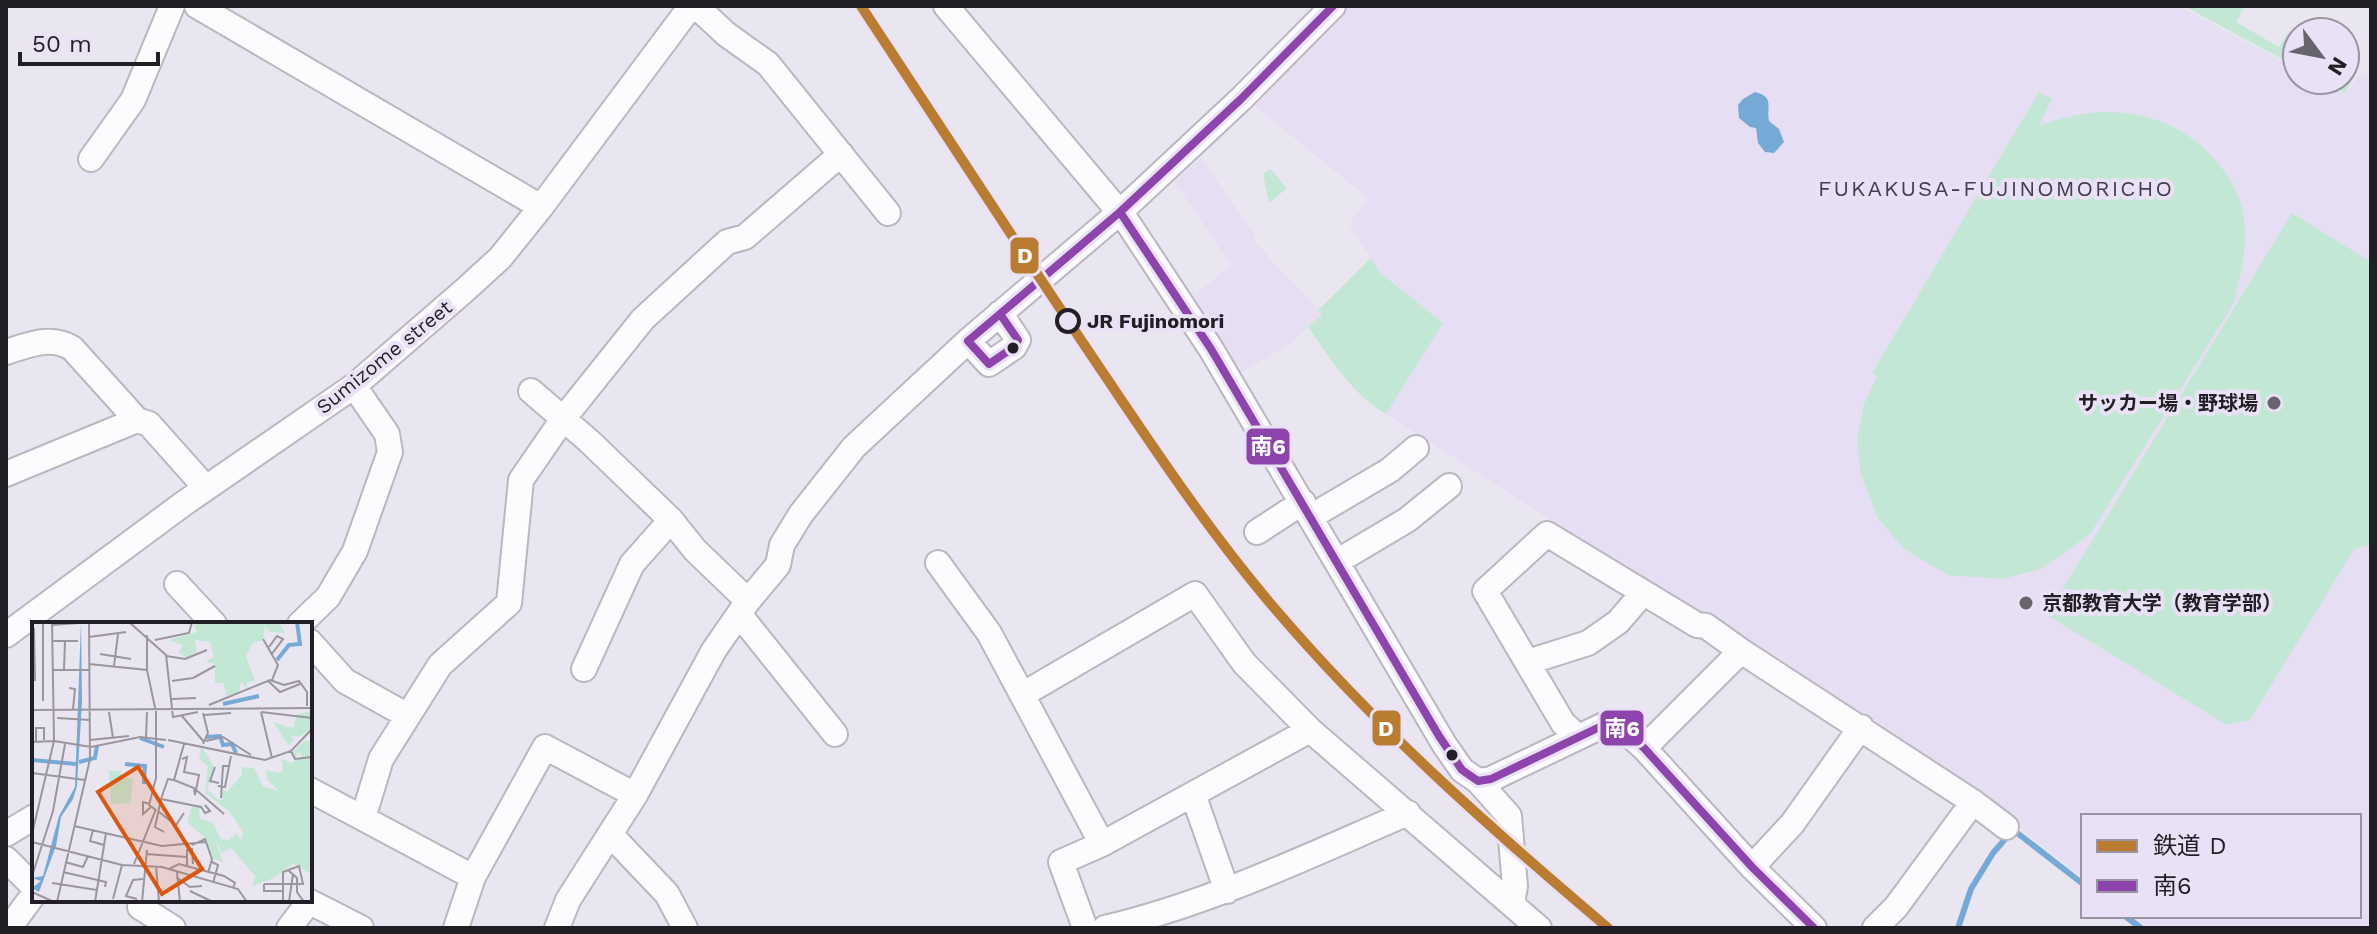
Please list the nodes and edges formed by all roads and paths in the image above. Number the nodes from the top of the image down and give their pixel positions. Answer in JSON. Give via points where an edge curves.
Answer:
{"nodes":[{"id":1,"x":172,"y":6,"type":"edge"},
{"id":2,"x":197,"y":6,"type":"edge"},
{"id":3,"x":694,"y":6,"type":"edge"},
{"id":4,"x":946,"y":6,"type":"edge"},
{"id":5,"x":1333,"y":6,"type":"edge"},
{"id":6,"x":841,"y":154,"type":"junction"},
{"id":7,"x":91,"y":159,"type":"dead end"},
{"id":8,"x":541,"y":207,"type":"junction"},
{"id":9,"x":1120,"y":212,"type":"junction"},
{"id":10,"x":888,"y":213,"type":"dead end"},
{"id":11,"x":1000,"y":313,"type":"junction"},
{"id":12,"x":968,"y":341,"type":"junction"},
{"id":13,"x":6,"y":352,"type":"edge"},
{"id":14,"x":354,"y":386,"type":"junction"},
{"id":15,"x":531,"y":391,"type":"dead end"},
{"id":16,"x":563,"y":419,"type":"junction"},
{"id":17,"x":137,"y":420,"type":"junction"},
{"id":18,"x":1416,"y":448,"type":"dead end"},
{"id":19,"x":6,"y":474,"type":"edge"},
{"id":20,"x":1449,"y":486,"type":"dead end"},
{"id":21,"x":206,"y":488,"type":"junction"},
{"id":22,"x":1307,"y":509,"type":"junction"},
{"id":23,"x":671,"y":520,"type":"junction"},
{"id":24,"x":1257,"y":532,"type":"dead end"},
{"id":25,"x":1338,"y":561,"type":"junction"},
{"id":26,"x":938,"y":563,"type":"dead end"},
{"id":27,"x":177,"y":584,"type":"dead end"},
{"id":28,"x":1643,"y":593,"type":"junction"},
{"id":29,"x":744,"y":608,"type":"junction"},
{"id":30,"x":212,"y":622,"type":"edge"},
{"id":31,"x":302,"y":622,"type":"edge"},
{"id":32,"x":6,"y":635,"type":"edge"},
{"id":33,"x":312,"y":644,"type":"edge"},
{"id":34,"x":1741,"y":651,"type":"junction"},
{"id":35,"x":1528,"y":662,"type":"junction"},
{"id":36,"x":584,"y":669,"type":"dead end"},
{"id":37,"x":1022,"y":695,"type":"junction"},
{"id":38,"x":408,"y":716,"type":"junction"},
{"id":39,"x":1861,"y":727,"type":"junction"},
{"id":40,"x":1310,"y":730,"type":"junction"},
{"id":41,"x":835,"y":734,"type":"dead end"},
{"id":42,"x":1578,"y":737,"type":"junction"},
{"id":43,"x":1644,"y":748,"type":"junction"},
{"id":44,"x":1478,"y":781,"type":"junction"},
{"id":45,"x":312,"y":791,"type":"edge"},
{"id":46,"x":1193,"y":794,"type":"junction"},
{"id":47,"x":635,"y":795,"type":"junction"},
{"id":48,"x":1973,"y":802,"type":"junction"},
{"id":49,"x":1408,"y":813,"type":"junction"},
{"id":50,"x":32,"y":818,"type":"edge"},
{"id":51,"x":363,"y":818,"type":"junction"},
{"id":52,"x":2006,"y":827,"type":"dead end"},
{"id":53,"x":6,"y":834,"type":"edge"},
{"id":54,"x":610,"y":834,"type":"junction"},
{"id":55,"x":1102,"y":844,"type":"junction"},
{"id":56,"x":6,"y":859,"type":"edge"},
{"id":57,"x":1752,"y":867,"type":"junction"},
{"id":58,"x":473,"y":877,"type":"junction"},
{"id":59,"x":32,"y":885,"type":"edge"},
{"id":60,"x":1227,"y":891,"type":"junction"},
{"id":61,"x":1514,"y":894,"type":"junction"},
{"id":62,"x":32,"y":897,"type":"edge"},
{"id":63,"x":307,"y":902,"type":"edge"},
{"id":64,"x":310,"y":902,"type":"edge"},
{"id":65,"x":137,"y":912,"type":"edge"},
{"id":66,"x":9,"y":928,"type":"edge"},
{"id":67,"x":173,"y":928,"type":"edge"},
{"id":68,"x":289,"y":928,"type":"edge"},
{"id":69,"x":361,"y":928,"type":"edge"},
{"id":70,"x":456,"y":928,"type":"edge"},
{"id":71,"x":557,"y":928,"type":"edge"},
{"id":72,"x":685,"y":928,"type":"edge"},
{"id":73,"x":1085,"y":928,"type":"edge"},
{"id":74,"x":1105,"y":928,"type":"edge"},
{"id":75,"x":1539,"y":928,"type":"edge"},
{"id":76,"x":1814,"y":928,"type":"edge"},
{"id":77,"x":1875,"y":928,"type":"edge"}],
"edges":[{"from":1,"to":7,"type":"street","via":[[133,100]]},
{"from":2,"to":8,"type":"street"},
{"from":3,"to":6,"type":"street","via":[[768,64]]},
{"from":3,"to":8,"type":"street","name":"Sumizome street"},
{"from":4,"to":9,"type":"street"},
{"from":5,"to":9,"type":"street"},
{"from":6,"to":10,"type":"street"},
{"from":6,"to":16,"type":"street","via":[[745,237],[727,242],[643,319]]},
{"from":8,"to":14,"type":"street","name":"Sumizome street","via":[[500,258]]},
{"from":9,"to":11,"type":"street"},
{"from":9,"to":22,"type":"street","via":[[1211,349]]},
{"from":11,"to":12,"type":"street"},
{"from":11,"to":12,"type":"street","via":[[1017,337],[1014,347],[989,364]]},
{"from":12,"to":29,"type":"street","via":[[854,447],[801,514],[782,545],[778,565]]},
{"from":13,"to":17,"type":"street","via":[[59,341],[72,348]]},
{"from":14,"to":21,"type":"street","name":"Sumizome street"},
{"from":14,"to":31,"type":"street","via":[[387,434],[390,452],[355,551],[328,597]]},
{"from":15,"to":16,"type":"street"},
{"from":16,"to":23,"type":"street"},
{"from":16,"to":38,"type":"street","via":[[521,480],[509,603],[440,665]]},
{"from":17,"to":19,"type":"street"},
{"from":17,"to":21,"type":"street","via":[[149,424]]},
{"from":18,"to":22,"type":"street","via":[[1390,470]]},
{"from":20,"to":25,"type":"street","via":[[1407,520]]},
{"from":21,"to":32,"type":"street","name":"Sumizome street"},
{"from":22,"to":24,"type":"street"},
{"from":22,"to":25,"type":"street"},
{"from":23,"to":29,"type":"street"},
{"from":23,"to":36,"type":"street","via":[[632,564]]},
{"from":25,"to":44,"type":"street","via":[[1444,744],[1462,770]]},
{"from":26,"to":37,"type":"street","via":[[989,633]]},
{"from":27,"to":30,"type":"street"},
{"from":28,"to":34,"type":"street"},
{"from":28,"to":35,"type":"street","via":[[1618,622],[1588,643]]},
{"from":28,"to":35,"type":"street","via":[[1547,534],[1485,591]]},
{"from":29,"to":41,"type":"street"},
{"from":29,"to":47,"type":"street","via":[[714,650]]},
{"from":33,"to":38,"type":"street","via":[[345,681]]},
{"from":34,"to":39,"type":"street"},
{"from":34,"to":43,"type":"street"},
{"from":35,"to":42,"type":"street","via":[[1563,723]]},
{"from":37,"to":40,"type":"street","via":[[1195,594],[1244,663]]},
{"from":37,"to":55,"type":"street"},
{"from":38,"to":51,"type":"street","via":[[381,759]]},
{"from":39,"to":48,"type":"street"},
{"from":39,"to":57,"type":"street","via":[[1792,824]]},
{"from":40,"to":46,"type":"street"},
{"from":40,"to":49,"type":"street"},
{"from":42,"to":43,"type":"street","via":[[1611,722]]},
{"from":42,"to":44,"type":"street"},
{"from":43,"to":57,"type":"street"},
{"from":44,"to":61,"type":"street","via":[[1509,816]]},
{"from":45,"to":51,"type":"street"},
{"from":46,"to":55,"type":"street"},
{"from":46,"to":60,"type":"street"},
{"from":47,"to":54,"type":"street"},
{"from":47,"to":58,"type":"street","via":[[545,747]]},
{"from":48,"to":52,"type":"street"},
{"from":48,"to":77,"type":"street"},
{"from":49,"to":60,"type":"street"},
{"from":49,"to":61,"type":"street"},
{"from":50,"to":53,"type":"street"},
{"from":51,"to":58,"type":"street"},
{"from":54,"to":71,"type":"street","via":[[568,900]]},
{"from":54,"to":72,"type":"street","via":[[667,894]]},
{"from":55,"to":73,"type":"street","via":[[1061,862]]},
{"from":56,"to":59,"type":"street"},
{"from":57,"to":76,"type":"street"},
{"from":58,"to":70,"type":"street"},
{"from":60,"to":74,"type":"street"},
{"from":61,"to":75,"type":"street"},
{"from":62,"to":66,"type":"street"},
{"from":63,"to":68,"type":"street"},
{"from":64,"to":69,"type":"street"},
{"from":65,"to":67,"type":"street"}]}
